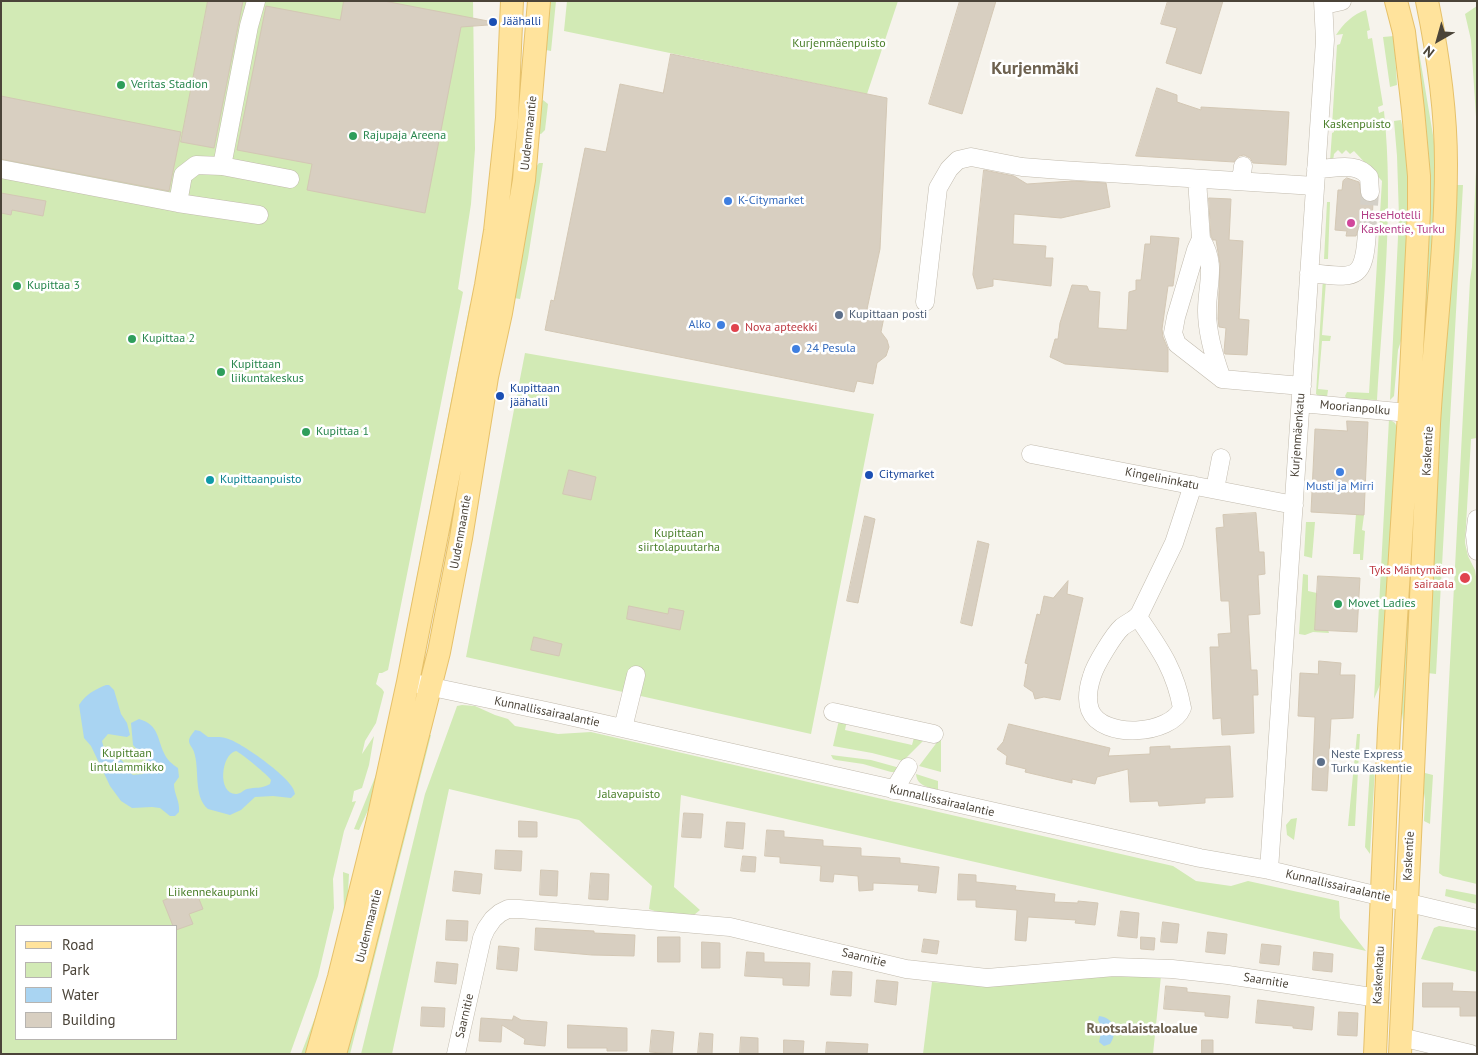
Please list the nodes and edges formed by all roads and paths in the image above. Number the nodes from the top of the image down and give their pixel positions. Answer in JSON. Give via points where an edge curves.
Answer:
{"nodes":[{"id":1,"x":256,"y":1,"type":"edge"},
{"id":2,"x":512,"y":1,"type":"edge"},
{"id":3,"x":539,"y":1,"type":"edge"},
{"id":4,"x":1342,"y":1,"type":"edge"},
{"id":5,"x":1396,"y":1,"type":"edge"},
{"id":6,"x":1427,"y":1,"type":"edge"},
{"id":7,"x":1323,"y":3,"type":"edge"},
{"id":8,"x":222,"y":166,"type":"junction"},
{"id":9,"x":1,"y":169,"type":"edge"},
{"id":10,"x":1316,"y":178,"type":"junction"},
{"id":11,"x":290,"y":179,"type":"dead end"},
{"id":12,"x":1197,"y":179,"type":"junction"},
{"id":13,"x":1370,"y":192,"type":"tunnel mouth"},
{"id":14,"x":178,"y":203,"type":"junction"},
{"id":15,"x":259,"y":215,"type":"dead end"},
{"id":16,"x":1367,"y":232,"type":"tunnel mouth"},
{"id":17,"x":1201,"y":239,"type":"junction"},
{"id":18,"x":1309,"y":273,"type":"junction"},
{"id":19,"x":925,"y":302,"type":"dead end"},
{"id":20,"x":1222,"y":379,"type":"junction"},
{"id":21,"x":1302,"y":386,"type":"junction"},
{"id":22,"x":1300,"y":403,"type":"junction"},
{"id":23,"x":1409,"y":413,"type":"junction"},
{"id":24,"x":1031,"y":454,"type":"dead end"},
{"id":25,"x":1221,"y":458,"type":"dead end"},
{"id":26,"x":1193,"y":485,"type":"junction"},
{"id":27,"x":1215,"y":490,"type":"junction"},
{"id":28,"x":1294,"y":505,"type":"junction"},
{"id":29,"x":1477,"y":519,"type":"edge"},
{"id":30,"x":1477,"y":551,"type":"edge"},
{"id":31,"x":1138,"y":617,"type":"junction"},
{"id":32,"x":636,"y":676,"type":"dead end"},
{"id":33,"x":408,"y":682,"type":"junction"},
{"id":34,"x":431,"y":687,"type":"junction"},
{"id":35,"x":833,"y":712,"type":"dead end"},
{"id":36,"x":623,"y":728,"type":"junction"},
{"id":37,"x":934,"y":734,"type":"dead end"},
{"id":38,"x":908,"y":767,"type":"dead end"},
{"id":39,"x":894,"y":790,"type":"junction"},
{"id":40,"x":1269,"y":870,"type":"junction"},
{"id":41,"x":1383,"y":896,"type":"junction"},
{"id":42,"x":1407,"y":902,"type":"junction"},
{"id":43,"x":1477,"y":919,"type":"edge"},
{"id":44,"x":1378,"y":998,"type":"junction"},
{"id":45,"x":1400,"y":1045,"type":"edge"},
{"id":46,"x":317,"y":1054,"type":"edge"},
{"id":47,"x":335,"y":1054,"type":"edge"},
{"id":48,"x":456,"y":1054,"type":"edge"},
{"id":49,"x":1375,"y":1054,"type":"edge"},
{"id":50,"x":1471,"y":1054,"type":"edge"}],
"edges":[{"from":1,"to":8,"type":"street"},
{"from":2,"to":33,"type":"main road","name":"Uudenmaantie","via":[[507,118],[495,231]]},
{"from":3,"to":34,"type":"main road","name":"Uudenmaantie","via":[[524,180],[461,538]]},
{"from":4,"to":7,"type":"street"},
{"from":5,"to":23,"type":"main road","name":"Kaskentie","via":[[1404,32],[1418,176]]},
{"from":6,"to":42,"type":"main road","name":"Kaskentie","via":[[1436,46],[1446,164],[1430,416]]},
{"from":7,"to":10,"type":"street","name":"Kurjenmäenkatu","via":[[1325,40]]},
{"from":8,"to":11,"type":"street"},
{"from":8,"to":14,"type":"street","via":[[196,166],[182,175]]},
{"from":9,"to":14,"type":"street"},
{"from":10,"to":12,"type":"street","via":[[1242,174]]},
{"from":10,"to":13,"type":"street","via":[[1347,166],[1358,168],[1369,177]]},
{"from":10,"to":18,"type":"street","name":"Kurjenmäenkatu"},
{"from":12,"to":17,"type":"street"},
{"from":12,"to":19,"type":"street","via":[[1052,170],[971,157],[958,160],[948,169],[938,188]]},
{"from":14,"to":15,"type":"street"},
{"from":16,"to":18,"type":"street","via":[[1364,260],[1354,274]]},
{"from":17,"to":20,"type":"street","via":[[1207,249],[1211,269],[1207,311],[1210,337]]},
{"from":17,"to":20,"type":"street","via":[[1173,333],[1177,344]]},
{"from":18,"to":21,"type":"street","name":"Kurjenmäenkatu"},
{"from":20,"to":21,"type":"street"},
{"from":21,"to":22,"type":"street","name":"Kurjenmäenkatu"},
{"from":22,"to":23,"type":"street","name":"Moorianpolku"},
{"from":22,"to":28,"type":"street","name":"Kurjenmäenkatu"},
{"from":23,"to":41,"type":"main road","name":"Kaskentie","via":[[1389,729]]},
{"from":24,"to":26,"type":"street","name":"Kingelininkatu"},
{"from":25,"to":27,"type":"street"},
{"from":26,"to":27,"type":"street","name":"Kingelininkatu"},
{"from":26,"to":31,"type":"street","via":[[1174,542]]},
{"from":27,"to":28,"type":"street","name":"Kingelininkatu"},
{"from":28,"to":40,"type":"street","name":"Kurjenmäenkatu"},
{"from":29,"to":30,"type":"street"},
{"from":31,"to":31,"type":"street","via":[[1117,632],[1092,674],[1088,689],[1090,710],[1105,724],[1122,730],[1166,724],[1175,719],[1182,708],[1172,670]]},
{"from":32,"to":36,"type":"street"},
{"from":33,"to":34,"type":"street","name":"Kunnallissairaalantie"},
{"from":33,"to":46,"type":"main road","name":"Uudenmaantie","via":[[378,820]]},
{"from":34,"to":36,"type":"street","name":"Kunnallissairaalantie"},
{"from":34,"to":47,"type":"main road","name":"Uudenmaantie"},
{"from":35,"to":37,"type":"street"},
{"from":36,"to":39,"type":"street","name":"Kunnallissairaalantie"},
{"from":38,"to":39,"type":"street"},
{"from":39,"to":40,"type":"street","name":"Kunnallissairaalantie","via":[[1200,858]]},
{"from":40,"to":41,"type":"street","name":"Kunnallissairaalantie"},
{"from":41,"to":42,"type":"street","name":"Kunnallissairaalantie"},
{"from":41,"to":44,"type":"main road","name":"Kaskenkatu"},
{"from":42,"to":43,"type":"street","name":"Kunnallissairaalantie"},
{"from":42,"to":45,"type":"main road","name":"Kaskenkatu"},
{"from":44,"to":48,"type":"street","name":"Saarnitie","via":[[1172,969],[1114,968],[987,978],[906,968],[730,927],[508,909],[493,920],[482,938]]},
{"from":44,"to":49,"type":"main road","name":"Kaskenkatu"},
{"from":45,"to":50,"type":"street"}]}
